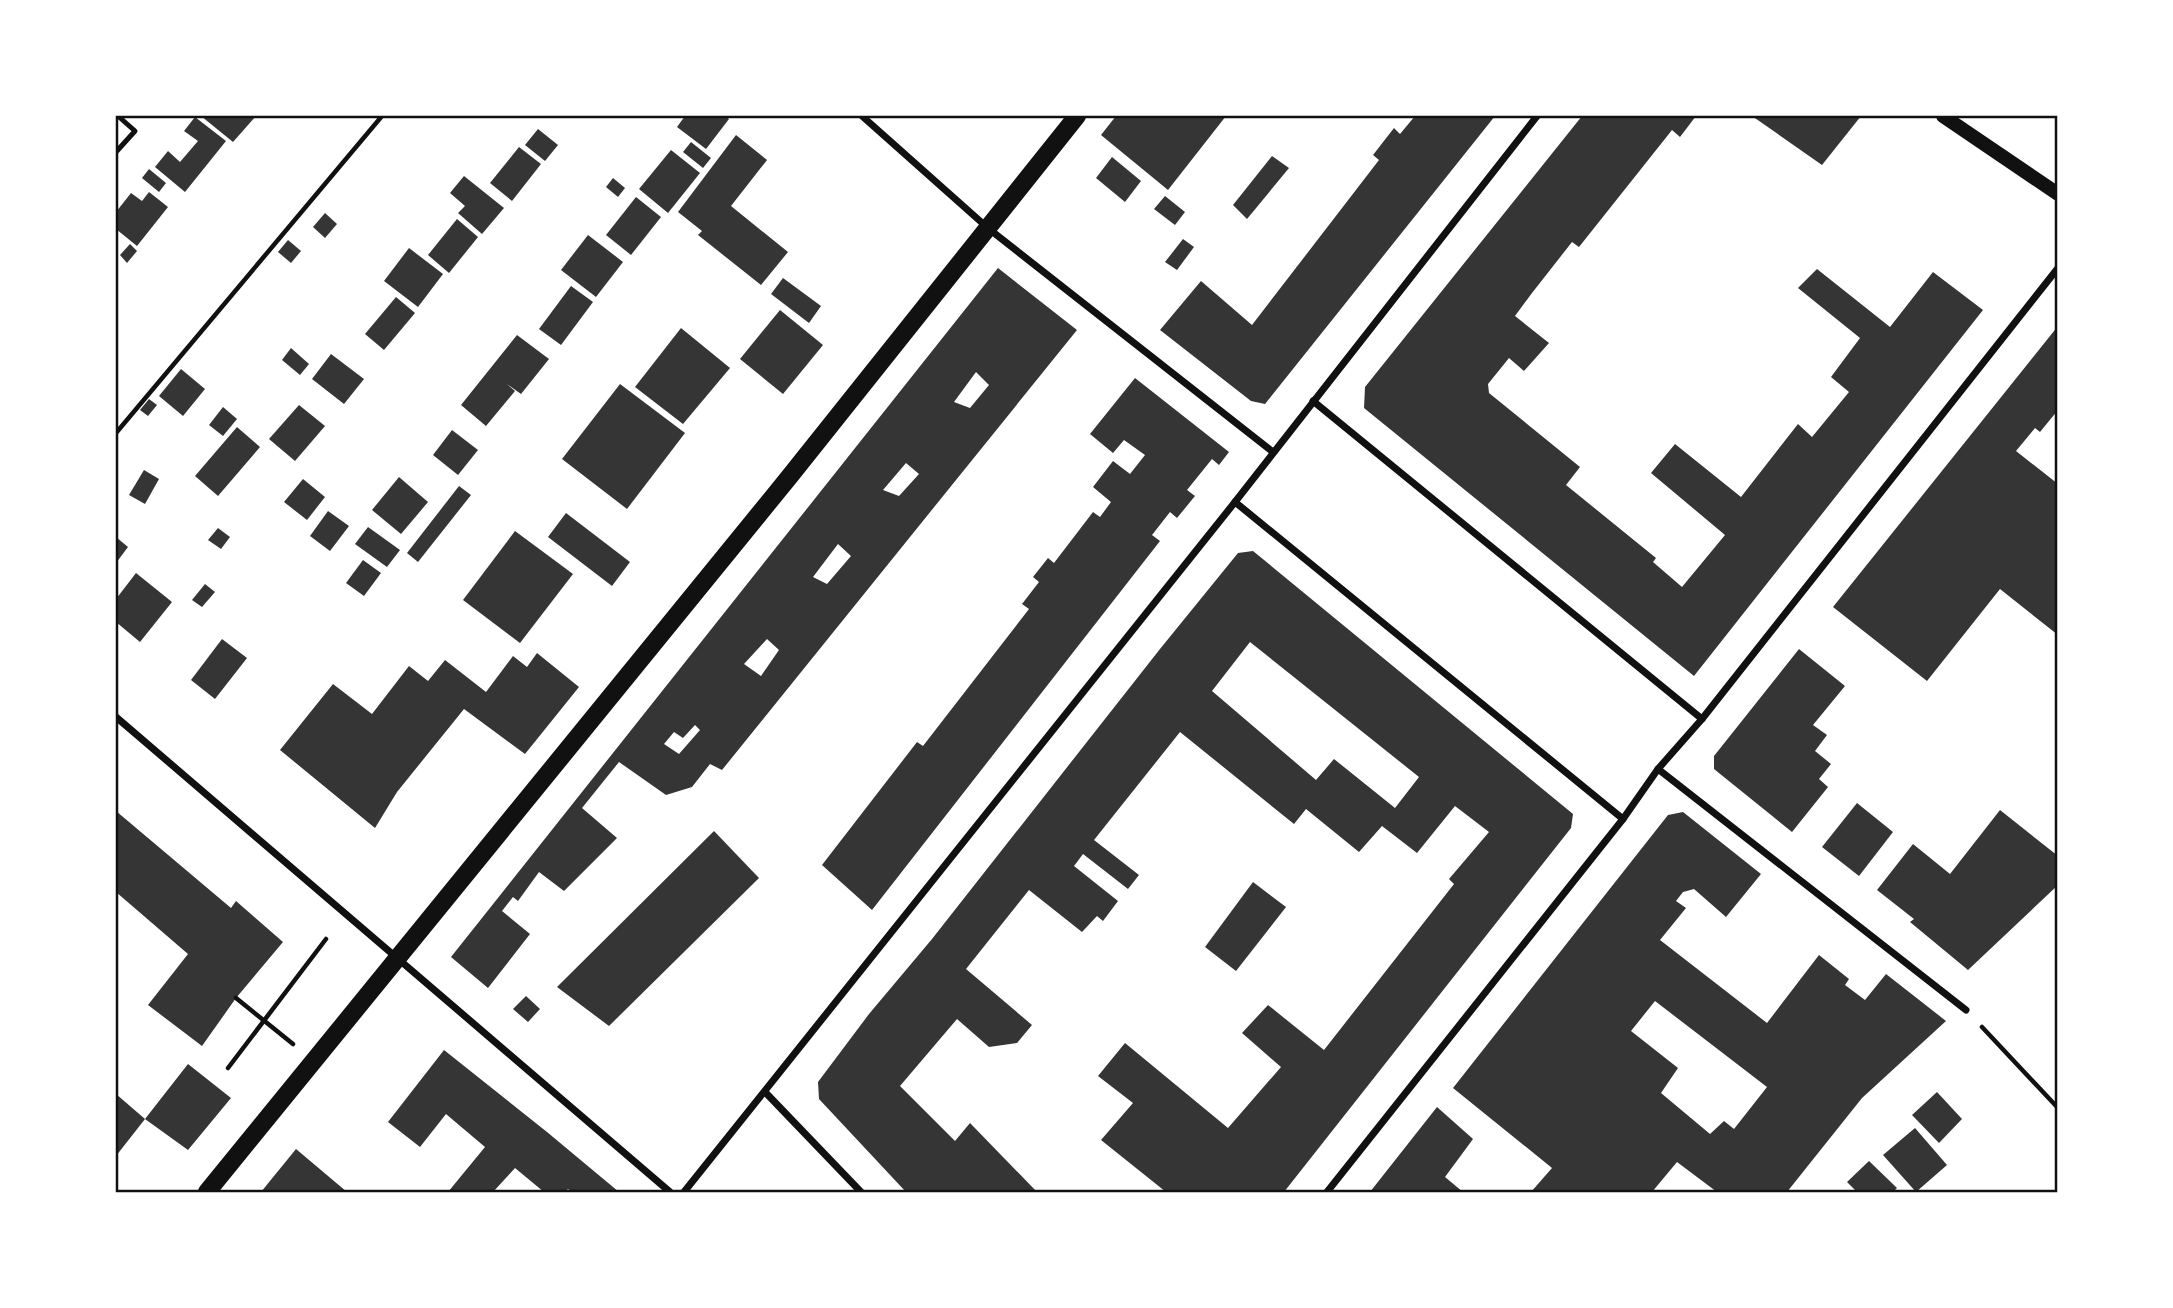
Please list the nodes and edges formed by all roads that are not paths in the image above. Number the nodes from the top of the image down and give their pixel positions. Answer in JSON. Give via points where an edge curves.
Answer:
{"nodes":[{"id":1,"x":118,"y":116,"type":"edge"},
{"id":2,"x":862,"y":116,"type":"edge"},
{"id":3,"x":1077,"y":116,"type":"edge"},
{"id":4,"x":1537,"y":116,"type":"edge"},
{"id":5,"x":1943,"y":116,"type":"edge"},
{"id":6,"x":116,"y":152,"type":"edge"},
{"id":7,"x":2057,"y":194,"type":"edge"},
{"id":8,"x":989,"y":229,"type":"junction"},
{"id":9,"x":2057,"y":268,"type":"edge"},
{"id":10,"x":1313,"y":401,"type":"junction"},
{"id":11,"x":1273,"y":452,"type":"junction"},
{"id":12,"x":1235,"y":502,"type":"junction"},
{"id":13,"x":116,"y":717,"type":"edge"},
{"id":14,"x":1702,"y":719,"type":"junction"},
{"id":15,"x":1658,"y":769,"type":"junction"},
{"id":16,"x":1623,"y":818,"type":"junction"},
{"id":17,"x":397,"y":959,"type":"junction"},
{"id":18,"x":1966,"y":1010,"type":"road end"},
{"id":19,"x":766,"y":1093,"type":"junction"},
{"id":20,"x":208,"y":1192,"type":"edge"},
{"id":21,"x":670,"y":1192,"type":"edge"},
{"id":22,"x":684,"y":1192,"type":"edge"},
{"id":23,"x":861,"y":1192,"type":"edge"},
{"id":24,"x":1327,"y":1192,"type":"edge"}],
"edges":[{"from":1,"to":6,"type":"lane","via":[[135,131]]},
{"from":2,"to":8,"type":"street"},
{"from":3,"to":8,"type":"main road"},
{"from":4,"to":10,"type":"street"},
{"from":5,"to":7,"type":"main road"},
{"from":8,"to":11,"type":"street"},
{"from":8,"to":17,"type":"main road"},
{"from":9,"to":14,"type":"street"},
{"from":10,"to":11,"type":"street"},
{"from":10,"to":14,"type":"street"},
{"from":11,"to":12,"type":"street"},
{"from":12,"to":16,"type":"street"},
{"from":12,"to":19,"type":"street"},
{"from":13,"to":17,"type":"street"},
{"from":14,"to":15,"type":"street"},
{"from":15,"to":16,"type":"street"},
{"from":15,"to":18,"type":"street"},
{"from":16,"to":24,"type":"street"},
{"from":17,"to":20,"type":"main road"},
{"from":17,"to":21,"type":"street"},
{"from":19,"to":22,"type":"street"},
{"from":19,"to":23,"type":"street"}]}
